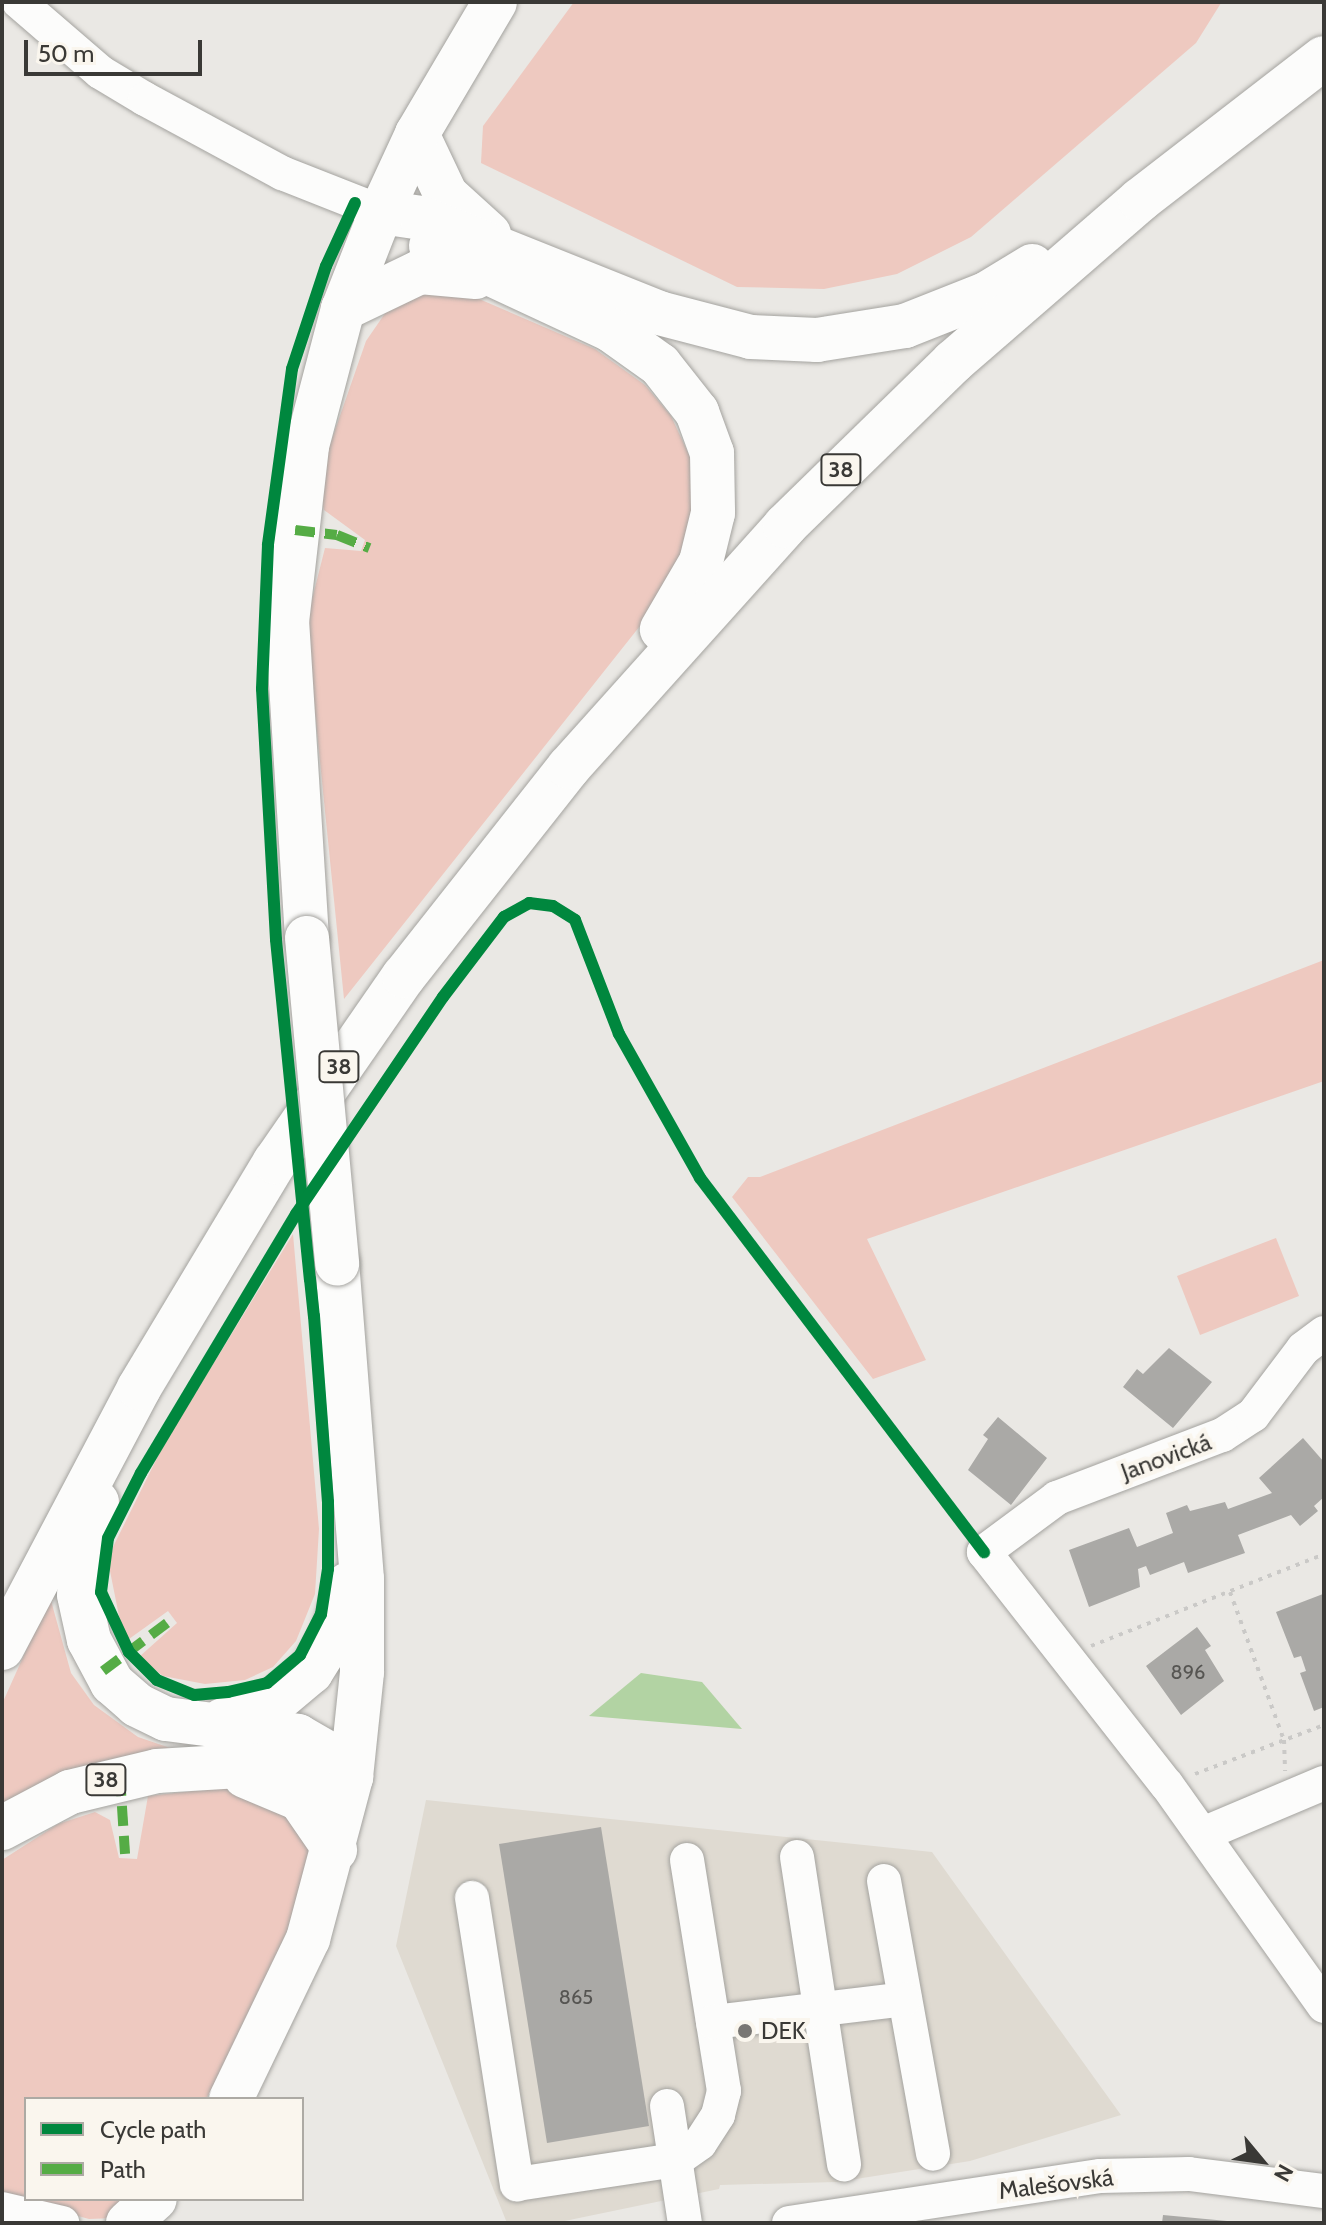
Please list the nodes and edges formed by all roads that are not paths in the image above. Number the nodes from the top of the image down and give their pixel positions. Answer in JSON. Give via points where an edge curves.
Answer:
{"nodes":[{"id":1,"x":19,"y":2,"type":"edge"},
{"id":2,"x":495,"y":2,"type":"edge"},
{"id":3,"x":1324,"y":58,"type":"edge"},
{"id":4,"x":417,"y":134,"type":"junction"},
{"id":5,"x":1140,"y":200,"type":"junction"},
{"id":6,"x":381,"y":212,"type":"junction"},
{"id":7,"x":511,"y":268,"type":"junction"},
{"id":8,"x":343,"y":309,"type":"junction"},
{"id":9,"x":569,"y":767,"type":"junction"},
{"id":10,"x":1320,"y":1345,"type":"edge"},
{"id":11,"x":139,"y":1388,"type":"junction"},
{"id":12,"x":359,"y":1519,"type":"junction"},
{"id":13,"x":2,"y":1648,"type":"edge"},
{"id":14,"x":201,"y":1726,"type":"junction"},
{"id":15,"x":220,"y":1769,"type":"junction"},
{"id":16,"x":351,"y":1777,"type":"junction"},
{"id":17,"x":1310,"y":1789,"type":"edge"},
{"id":18,"x":2,"y":1828,"type":"edge"},
{"id":19,"x":1203,"y":1834,"type":"junction"},
{"id":20,"x":335,"y":1850,"type":"junction"},
{"id":21,"x":797,"y":1857,"type":"dead end"},
{"id":22,"x":687,"y":1860,"type":"dead end"},
{"id":23,"x":884,"y":1881,"type":"dead end"},
{"id":24,"x":472,"y":1898,"type":"dead end"},
{"id":25,"x":905,"y":1999,"type":"junction"},
{"id":26,"x":1324,"y":2006,"type":"edge"},
{"id":27,"x":820,"y":2009,"type":"junction"},
{"id":28,"x":713,"y":2022,"type":"junction"},
{"id":29,"x":232,"y":2097,"type":"edge"},
{"id":30,"x":667,"y":2106,"type":"dead end"},
{"id":31,"x":933,"y":2154,"type":"dead end"},
{"id":32,"x":676,"y":2160,"type":"junction"},
{"id":33,"x":844,"y":2164,"type":"dead end"},
{"id":34,"x":1324,"y":2191,"type":"edge"},
{"id":35,"x":153,"y":2201,"type":"edge"},
{"id":36,"x":176,"y":2201,"type":"edge"},
{"id":37,"x":2,"y":2211,"type":"edge"},
{"id":38,"x":23,"y":2223,"type":"edge"},
{"id":39,"x":62,"y":2223,"type":"edge"},
{"id":40,"x":128,"y":2223,"type":"edge"},
{"id":41,"x":166,"y":2223,"type":"edge"},
{"id":42,"x":685,"y":2223,"type":"edge"},
{"id":43,"x":789,"y":2223,"type":"edge"}],
"edges":[{"from":1,"to":6,"type":"street","via":[[100,72],[145,99],[282,173]]},
{"from":2,"to":4,"type":"main road"},
{"from":3,"to":5,"type":"main road","number":"38"},
{"from":4,"to":6,"type":"main road"},
{"from":4,"to":7,"type":"main road","via":[[434,175],[459,213]]},
{"from":5,"to":7,"type":"main road","number":"38","via":[[986,294],[905,326],[859,337],[788,341],[706,329]]},
{"from":5,"to":9,"type":"main road","number":"38","via":[[953,362],[785,526]]},
{"from":6,"to":7,"type":"main road","number":"38","via":[[414,238]]},
{"from":6,"to":8,"type":"main road"},
{"from":7,"to":8,"type":"main road","via":[[420,272]]},
{"from":7,"to":9,"type":"main road","number":"38","via":[[660,365],[697,412],[712,453],[713,513],[701,562],[673,614]]},
{"from":8,"to":12,"type":"main road","bridge":true,"via":[[307,446],[287,622],[307,938]]},
{"from":9,"to":11,"type":"main road","number":"38","via":[[341,1065],[229,1235]]},
{"from":10,"to":19,"type":"street","name":"Janovická","via":[[1253,1415],[1222,1435],[1057,1498],[984,1552]]},
{"from":11,"to":13,"type":"main road","number":"38"},
{"from":11,"to":14,"type":"main road","number":"38","via":[[86,1539],[78,1582],[81,1610],[103,1671],[124,1695],[166,1719]]},
{"from":12,"to":14,"type":"main road","via":[[340,1618],[311,1672],[275,1702]]},
{"from":12,"to":16,"type":"main road","via":[[362,1672]]},
{"from":14,"to":16,"type":"main road","number":"38","via":[[298,1736],[328,1753]]},
{"from":15,"to":16,"type":"main road","number":"38","via":[[256,1765]]},
{"from":15,"to":18,"type":"main road","number":"38","via":[[120,1776],[48,1801]]},
{"from":15,"to":20,"type":"main road","via":[[269,1783],[300,1799]]},
{"from":16,"to":20,"type":"main road"},
{"from":17,"to":19,"type":"street"},
{"from":19,"to":26,"type":"street"},
{"from":20,"to":29,"type":"main road","via":[[286,1994]]},
{"from":21,"to":27,"type":"street"},
{"from":22,"to":28,"type":"street"},
{"from":23,"to":25,"type":"street"},
{"from":24,"to":32,"type":"street","via":[[517,2184]]},
{"from":25,"to":27,"type":"street"},
{"from":25,"to":31,"type":"street"},
{"from":27,"to":28,"type":"street"},
{"from":27,"to":33,"type":"street"},
{"from":28,"to":32,"type":"street","via":[[724,2091],[718,2115],[700,2143]]},
{"from":30,"to":32,"type":"street"},
{"from":32,"to":42,"type":"street"},
{"from":34,"to":43,"type":"street","name":"Malešovská","via":[[1189,2174],[1115,2175]]},
{"from":35,"to":40,"type":"main road"},
{"from":36,"to":41,"type":"main road"},
{"from":37,"to":38,"type":"street"},
{"from":37,"to":39,"type":"street"}]}
